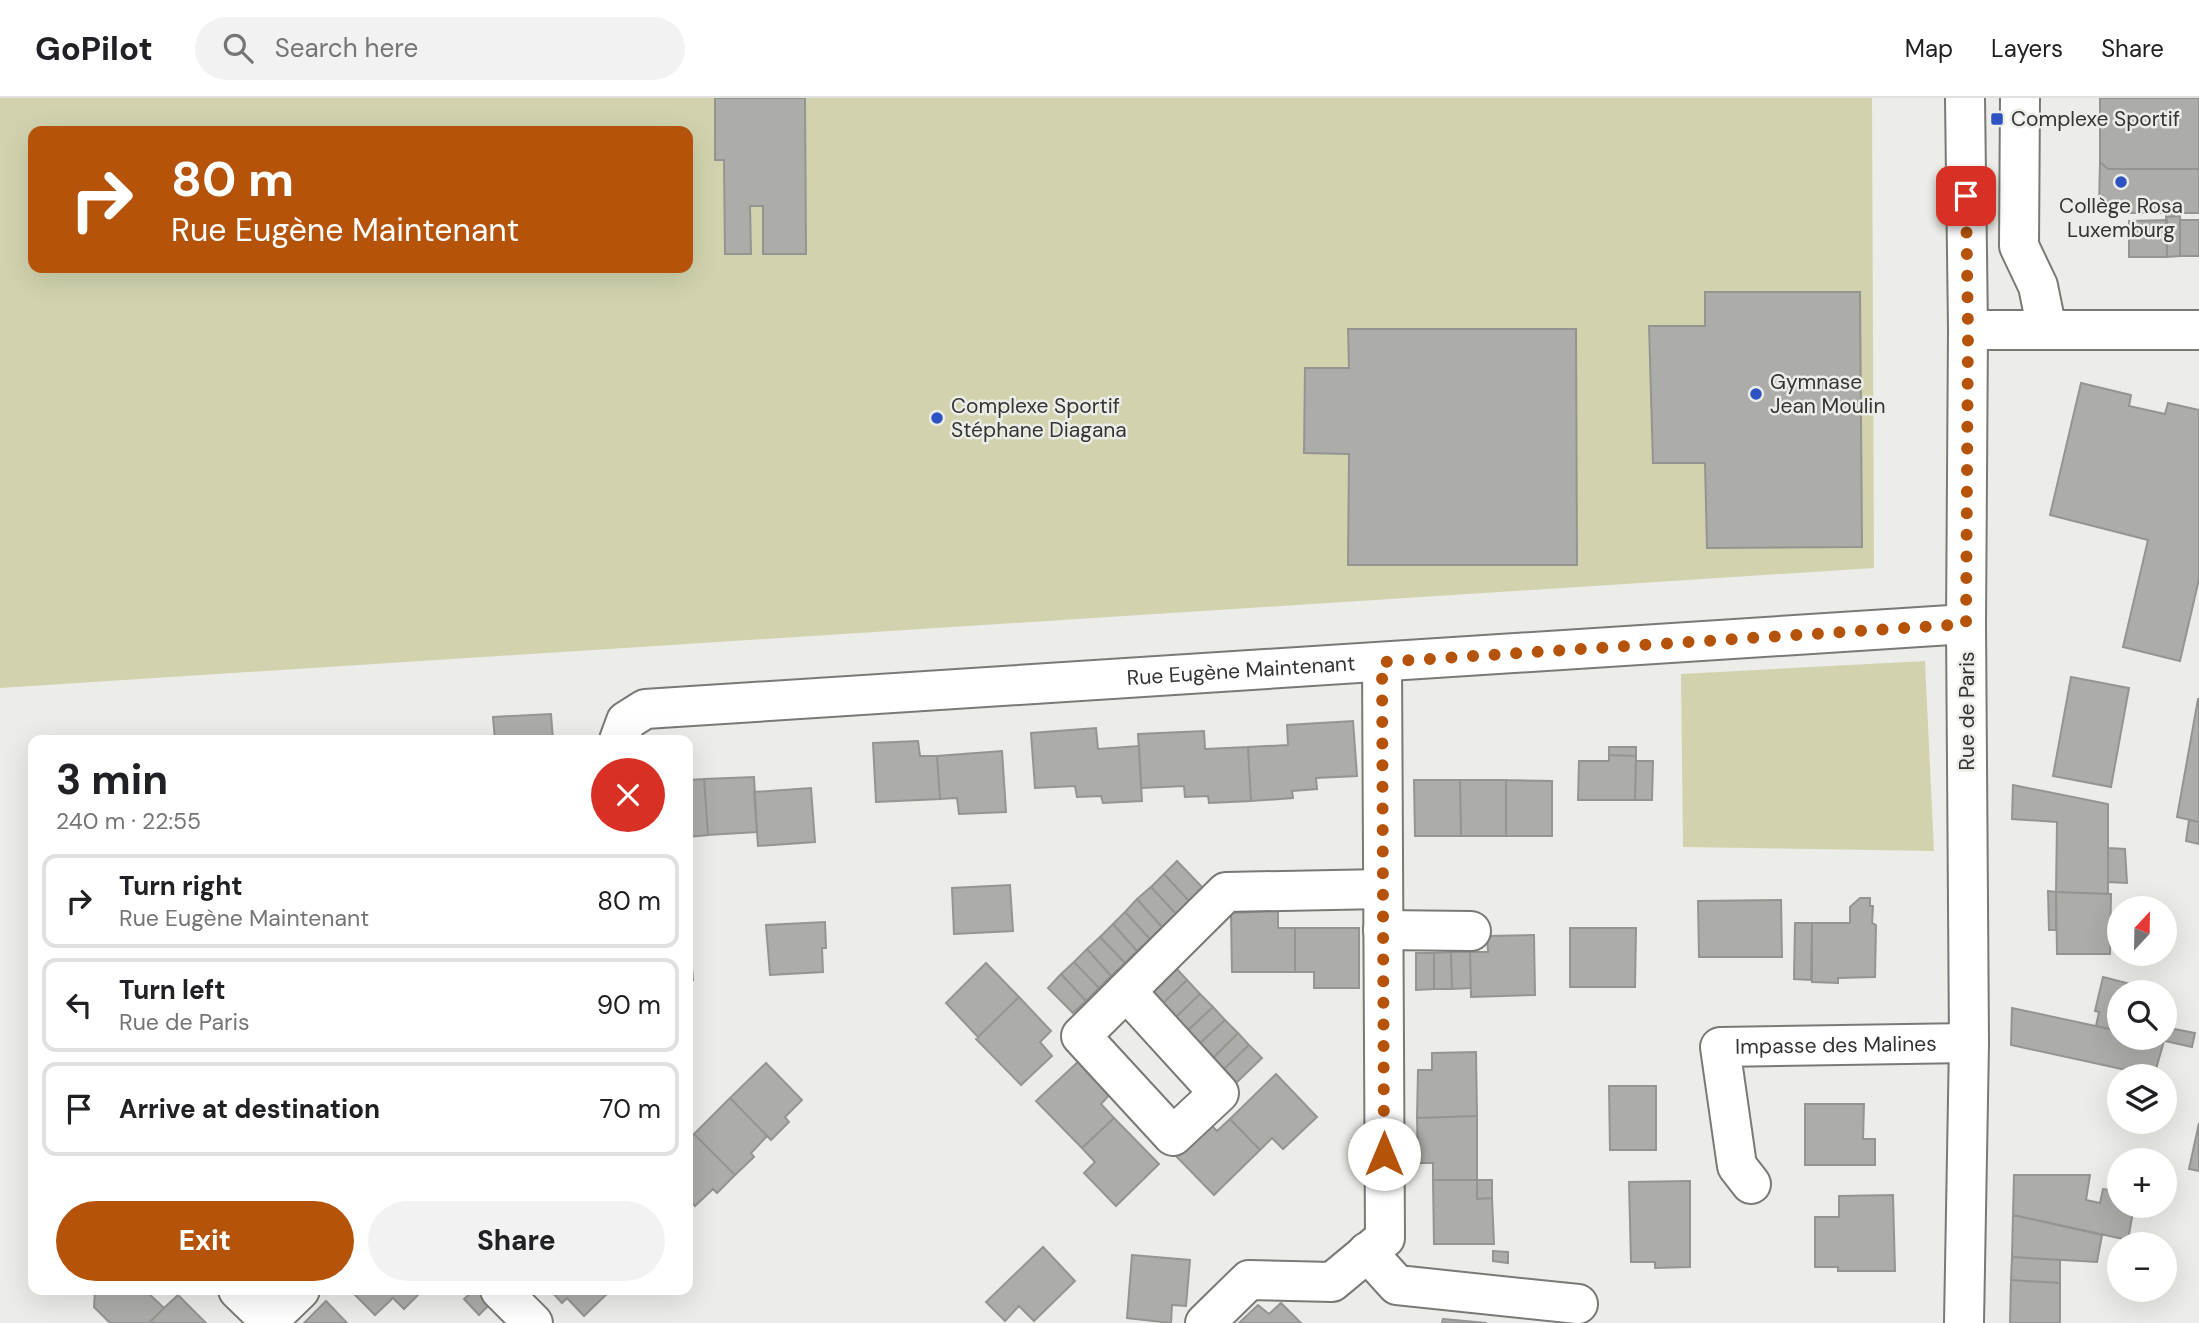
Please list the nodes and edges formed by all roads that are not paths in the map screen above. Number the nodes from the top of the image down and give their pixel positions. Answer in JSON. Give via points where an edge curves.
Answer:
{"nodes":[{"id":1,"x":1965,"y":98,"type":"edge"},
{"id":2,"x":2020,"y":98,"type":"edge"},
{"id":3,"x":1968,"y":330,"type":"junction"},
{"id":4,"x":2047,"y":330,"type":"junction"},
{"id":5,"x":2199,"y":330,"type":"edge"},
{"id":6,"x":1966,"y":624,"type":"junction"},
{"id":7,"x":1382,"y":662,"type":"junction"},
{"id":8,"x":620,"y":735,"type":"edge"},
{"id":9,"x":1382,"y":889,"type":"junction"},
{"id":10,"x":1383,"y":930,"type":"junction"},
{"id":11,"x":1471,"y":931,"type":"dead end"},
{"id":12,"x":1126,"y":991,"type":"dead end"},
{"id":13,"x":1969,"y":1043,"type":"junction"},
{"id":14,"x":1751,"y":1184,"type":"dead end"},
{"id":15,"x":1367,"y":1252,"type":"junction"},
{"id":16,"x":243,"y":1295,"type":"edge"},
{"id":17,"x":295,"y":1295,"type":"edge"},
{"id":18,"x":505,"y":1295,"type":"edge"},
{"id":19,"x":1578,"y":1304,"type":"dead end"},
{"id":20,"x":533,"y":1323,"type":"edge"},
{"id":21,"x":1205,"y":1323,"type":"edge"},
{"id":22,"x":1964,"y":1323,"type":"edge"}],
"edges":[{"from":1,"to":3,"type":"street","name":"Rue de Paris"},
{"from":2,"to":4,"type":"street","via":[[2019,246],[2038,286]]},
{"from":3,"to":4,"type":"street"},
{"from":3,"to":6,"type":"street","name":"Rue de Paris"},
{"from":4,"to":5,"type":"street"},
{"from":6,"to":7,"type":"street","name":"Rue Eugène Maintenant"},
{"from":6,"to":13,"type":"street","name":"Rue de Paris"},
{"from":7,"to":8,"type":"street","name":"Rue Eugène Maintenant","via":[[645,709],[625,721]]},
{"from":7,"to":9,"type":"street"},
{"from":9,"to":10,"type":"street"},
{"from":9,"to":12,"type":"street","via":[[1226,892]]},
{"from":10,"to":11,"type":"street"},
{"from":10,"to":15,"type":"street","via":[[1385,1238]]},
{"from":13,"to":14,"type":"street","name":"Impasse des Malines","via":[[1720,1047],[1737,1166]]},
{"from":13,"to":22,"type":"street","name":"Rue de Paris"},
{"from":15,"to":19,"type":"street","via":[[1397,1285]]},
{"from":15,"to":21,"type":"street","via":[[1332,1282],[1249,1280]]},
{"from":16,"to":17,"type":"street","via":[[269,1320]]},
{"from":18,"to":20,"type":"street"}]}
